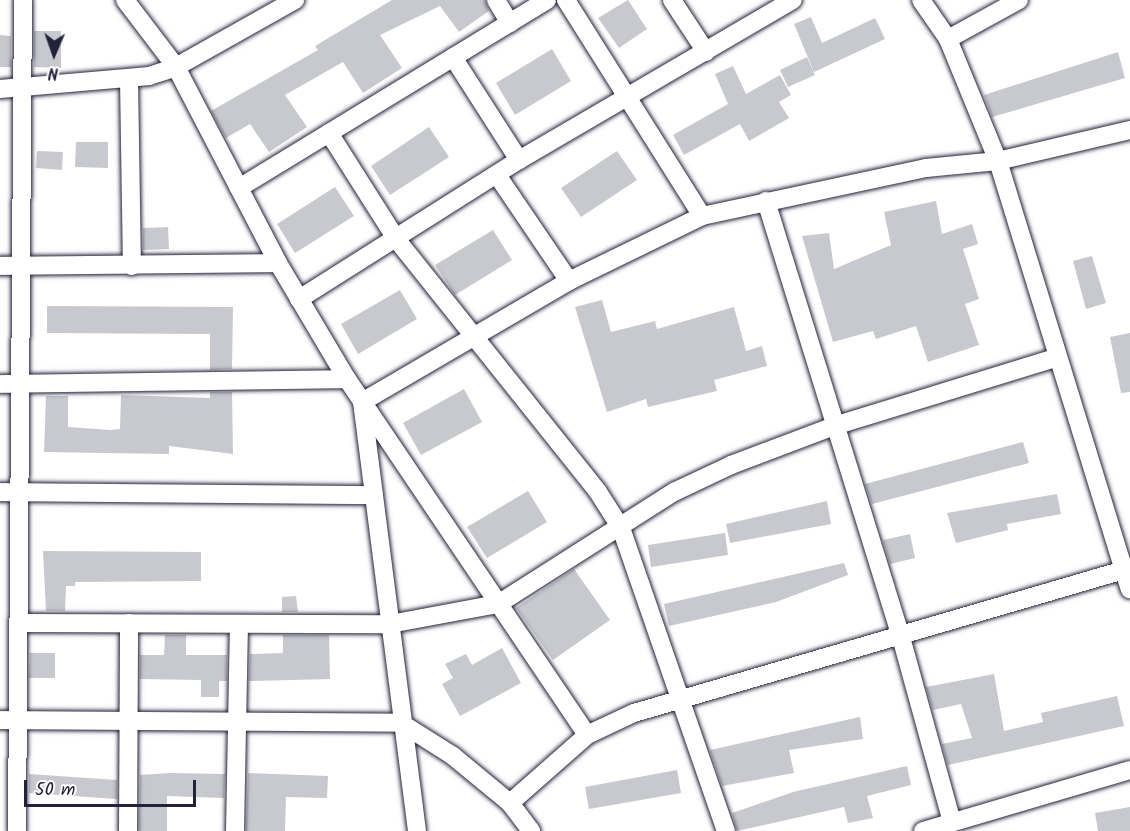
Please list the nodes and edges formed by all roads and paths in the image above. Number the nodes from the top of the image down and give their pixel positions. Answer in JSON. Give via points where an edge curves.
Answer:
{"nodes":[{"id":1,"x":24,"y":0,"type":"edge"},
{"id":2,"x":125,"y":0,"type":"edge"},
{"id":3,"x":295,"y":0,"type":"edge"},
{"id":4,"x":495,"y":0,"type":"edge"},
{"id":5,"x":548,"y":0,"type":"edge"},
{"id":6,"x":566,"y":0,"type":"edge"},
{"id":7,"x":672,"y":0,"type":"edge"},
{"id":8,"x":793,"y":0,"type":"edge"},
{"id":9,"x":921,"y":0,"type":"edge"},
{"id":10,"x":1019,"y":0,"type":"edge"},
{"id":11,"x":510,"y":23,"type":"junction"},
{"id":12,"x":948,"y":39,"type":"junction"},
{"id":13,"x":706,"y":52,"type":"junction"},
{"id":14,"x":453,"y":57,"type":"junction"},
{"id":15,"x":176,"y":67,"type":"junction"},
{"id":16,"x":129,"y":79,"type":"junction"},
{"id":17,"x":25,"y":87,"type":"junction"},
{"id":18,"x":0,"y":89,"type":"edge"},
{"id":19,"x":630,"y":98,"type":"junction"},
{"id":20,"x":1130,"y":130,"type":"edge"},
{"id":21,"x":329,"y":133,"type":"junction"},
{"id":22,"x":519,"y":160,"type":"junction"},
{"id":23,"x":998,"y":160,"type":"junction"},
{"id":24,"x":497,"y":175,"type":"junction"},
{"id":25,"x":239,"y":188,"type":"junction"},
{"id":26,"x":766,"y":201,"type":"junction"},
{"id":27,"x":702,"y":216,"type":"junction"},
{"id":28,"x":397,"y":240,"type":"junction"},
{"id":29,"x":278,"y":263,"type":"junction"},
{"id":30,"x":0,"y":266,"type":"edge"},
{"id":31,"x":23,"y":266,"type":"junction"},
{"id":32,"x":132,"y":266,"type":"junction"},
{"id":33,"x":569,"y":281,"type":"junction"},
{"id":34,"x":298,"y":299,"type":"junction"},
{"id":35,"x":477,"y":337,"type":"junction"},
{"id":36,"x":1058,"y":357,"type":"junction"},
{"id":37,"x":347,"y":379,"type":"junction"},
{"id":38,"x":0,"y":384,"type":"edge"},
{"id":39,"x":22,"y":384,"type":"junction"},
{"id":40,"x":362,"y":402,"type":"junction"},
{"id":41,"x":834,"y":426,"type":"junction"},
{"id":42,"x":0,"y":492,"type":"edge"},
{"id":43,"x":21,"y":492,"type":"junction"},
{"id":44,"x":374,"y":495,"type":"junction"},
{"id":45,"x":621,"y":528,"type":"junction"},
{"id":46,"x":1124,"y":570,"type":"junction"},
{"id":47,"x":1130,"y":589,"type":"edge"},
{"id":48,"x":498,"y":604,"type":"junction"},
{"id":49,"x":20,"y":623,"type":"junction"},
{"id":50,"x":129,"y":623,"type":"junction"},
{"id":51,"x":239,"y":624,"type":"junction"},
{"id":52,"x":390,"y":624,"type":"junction"},
{"id":53,"x":901,"y":638,"type":"junction"},
{"id":54,"x":682,"y":696,"type":"junction"},
{"id":55,"x":0,"y":720,"type":"edge"},
{"id":56,"x":19,"y":720,"type":"junction"},
{"id":57,"x":129,"y":722,"type":"junction"},
{"id":58,"x":237,"y":722,"type":"junction"},
{"id":59,"x":400,"y":723,"type":"junction"},
{"id":60,"x":587,"y":735,"type":"junction"},
{"id":61,"x":1130,"y":770,"type":"edge"},
{"id":62,"x":510,"y":803,"type":"junction"},
{"id":63,"x":952,"y":822,"type":"junction"},
{"id":64,"x":17,"y":831,"type":"edge"},
{"id":65,"x":128,"y":831,"type":"edge"},
{"id":66,"x":235,"y":831,"type":"edge"},
{"id":67,"x":417,"y":831,"type":"edge"},
{"id":68,"x":531,"y":831,"type":"edge"},
{"id":69,"x":726,"y":831,"type":"edge"},
{"id":70,"x":923,"y":831,"type":"edge"}],
"edges":[{"from":1,"to":17,"type":"street"},
{"from":2,"to":15,"type":"street"},
{"from":3,"to":15,"type":"street"},
{"from":4,"to":11,"type":"street"},
{"from":5,"to":11,"type":"street"},
{"from":6,"to":19,"type":"street"},
{"from":7,"to":13,"type":"street"},
{"from":8,"to":13,"type":"street"},
{"from":9,"to":12,"type":"street"},
{"from":10,"to":12,"type":"street"},
{"from":11,"to":14,"type":"street"},
{"from":12,"to":23,"type":"street"},
{"from":13,"to":19,"type":"street"},
{"from":14,"to":21,"type":"street"},
{"from":14,"to":22,"type":"street"},
{"from":15,"to":16,"type":"street"},
{"from":15,"to":25,"type":"street"},
{"from":16,"to":17,"type":"street"},
{"from":16,"to":32,"type":"street"},
{"from":17,"to":18,"type":"street"},
{"from":17,"to":31,"type":"street"},
{"from":19,"to":22,"type":"street"},
{"from":19,"to":27,"type":"street"},
{"from":20,"to":23,"type":"street"},
{"from":21,"to":25,"type":"street"},
{"from":21,"to":28,"type":"street"},
{"from":22,"to":24,"type":"street"},
{"from":23,"to":26,"type":"street","via":[[926,168]]},
{"from":23,"to":36,"type":"street"},
{"from":24,"to":28,"type":"street"},
{"from":24,"to":33,"type":"street"},
{"from":25,"to":29,"type":"street"},
{"from":26,"to":27,"type":"street"},
{"from":26,"to":41,"type":"street"},
{"from":27,"to":33,"type":"street"},
{"from":28,"to":34,"type":"street"},
{"from":28,"to":35,"type":"street"},
{"from":29,"to":32,"type":"street"},
{"from":29,"to":34,"type":"street"},
{"from":30,"to":31,"type":"street"},
{"from":31,"to":32,"type":"street"},
{"from":31,"to":39,"type":"street"},
{"from":33,"to":35,"type":"street"},
{"from":34,"to":37,"type":"street"},
{"from":35,"to":40,"type":"street"},
{"from":35,"to":45,"type":"street","via":[[598,492]]},
{"from":36,"to":41,"type":"street"},
{"from":36,"to":46,"type":"street"},
{"from":37,"to":39,"type":"street"},
{"from":37,"to":40,"type":"street"},
{"from":38,"to":39,"type":"street"},
{"from":39,"to":43,"type":"street"},
{"from":40,"to":44,"type":"street"},
{"from":40,"to":48,"type":"street"},
{"from":41,"to":45,"type":"street","via":[[674,492]]},
{"from":41,"to":53,"type":"street"},
{"from":42,"to":43,"type":"street"},
{"from":43,"to":44,"type":"street"},
{"from":43,"to":49,"type":"street"},
{"from":44,"to":52,"type":"street"},
{"from":45,"to":48,"type":"street"},
{"from":45,"to":54,"type":"street"},
{"from":46,"to":47,"type":"street"},
{"from":46,"to":53,"type":"street"},
{"from":48,"to":52,"type":"street"},
{"from":48,"to":60,"type":"street"},
{"from":49,"to":50,"type":"street"},
{"from":49,"to":56,"type":"street"},
{"from":50,"to":51,"type":"street"},
{"from":50,"to":57,"type":"street"},
{"from":51,"to":52,"type":"street"},
{"from":51,"to":58,"type":"street"},
{"from":52,"to":59,"type":"street"},
{"from":53,"to":54,"type":"street"},
{"from":53,"to":63,"type":"street"},
{"from":54,"to":60,"type":"street"},
{"from":54,"to":69,"type":"street"},
{"from":55,"to":56,"type":"street"},
{"from":56,"to":57,"type":"street"},
{"from":56,"to":64,"type":"street"},
{"from":57,"to":58,"type":"street"},
{"from":57,"to":65,"type":"street"},
{"from":58,"to":59,"type":"street"},
{"from":58,"to":66,"type":"street"},
{"from":59,"to":62,"type":"street","via":[[453,756]]},
{"from":59,"to":67,"type":"street"},
{"from":60,"to":62,"type":"street"},
{"from":61,"to":63,"type":"street"},
{"from":62,"to":68,"type":"street"},
{"from":63,"to":70,"type":"street"}]}
